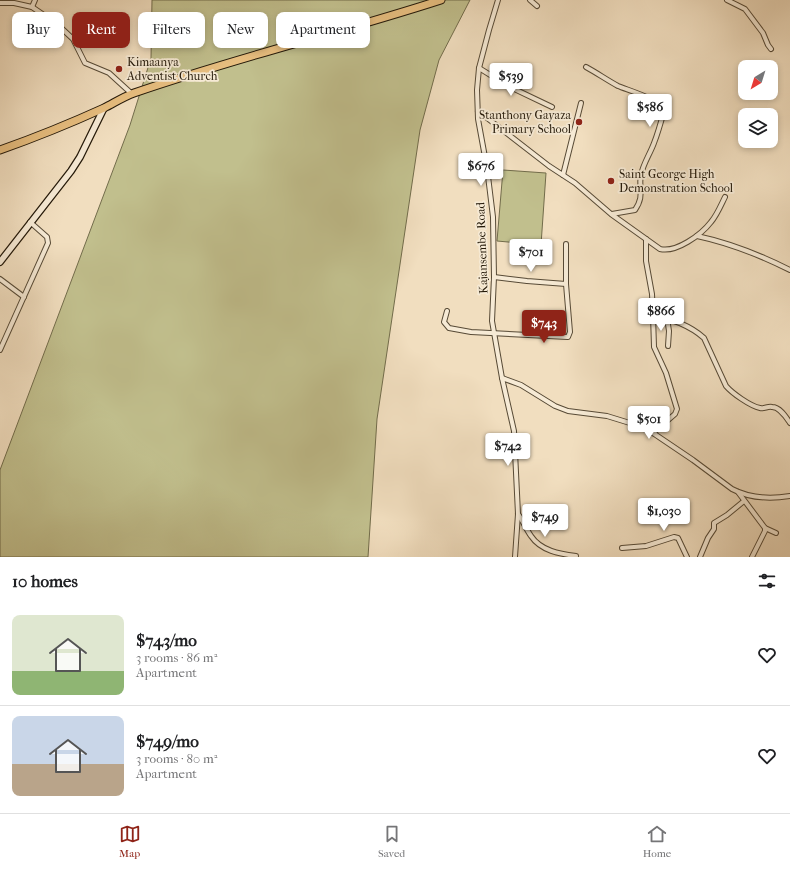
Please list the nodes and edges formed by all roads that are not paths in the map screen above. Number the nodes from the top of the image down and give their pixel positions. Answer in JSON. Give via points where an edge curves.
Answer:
{"nodes":[{"id":1,"x":35,"y":0,"type":"edge"},
{"id":2,"x":441,"y":0,"type":"edge"},
{"id":3,"x":498,"y":0,"type":"edge"},
{"id":4,"x":530,"y":0,"type":"edge"},
{"id":5,"x":727,"y":0,"type":"edge"},
{"id":6,"x":0,"y":3,"type":"edge"},
{"id":7,"x":537,"y":6,"type":"dead end"},
{"id":8,"x":32,"y":7,"type":"junction"},
{"id":9,"x":771,"y":49,"type":"dead end"},
{"id":10,"x":586,"y":67,"type":"dead end"},
{"id":11,"x":479,"y":68,"type":"junction"},
{"id":12,"x":132,"y":94,"type":"junction"},
{"id":13,"x":581,"y":103,"type":"dead end"},
{"id":14,"x":552,"y":107,"type":"dead end"},
{"id":15,"x":104,"y":108,"type":"junction"},
{"id":16,"x":478,"y":111,"type":"junction"},
{"id":17,"x":0,"y":150,"type":"edge"},
{"id":18,"x":563,"y":175,"type":"junction"},
{"id":19,"x":725,"y":197,"type":"dead end"},
{"id":20,"x":611,"y":214,"type":"junction"},
{"id":21,"x":30,"y":222,"type":"junction"},
{"id":22,"x":696,"y":236,"type":"junction"},
{"id":23,"x":646,"y":239,"type":"junction"},
{"id":24,"x":566,"y":244,"type":"dead end"},
{"id":25,"x":0,"y":262,"type":"edge"},
{"id":26,"x":790,"y":270,"type":"edge"},
{"id":27,"x":494,"y":277,"type":"junction"},
{"id":28,"x":0,"y":279,"type":"edge"},
{"id":29,"x":566,"y":284,"type":"junction"},
{"id":30,"x":24,"y":296,"type":"junction"},
{"id":31,"x":447,"y":311,"type":"dead end"},
{"id":32,"x":653,"y":315,"type":"junction"},
{"id":33,"x":667,"y":318,"type":"junction"},
{"id":34,"x":494,"y":332,"type":"junction"},
{"id":35,"x":668,"y":346,"type":"dead end"},
{"id":36,"x":0,"y":350,"type":"edge"},
{"id":37,"x":502,"y":378,"type":"junction"},
{"id":38,"x":790,"y":423,"type":"edge"},
{"id":39,"x":653,"y":433,"type":"junction"},
{"id":40,"x":738,"y":492,"type":"junction"},
{"id":41,"x":790,"y":496,"type":"edge"},
{"id":42,"x":744,"y":501,"type":"junction"},
{"id":43,"x":518,"y":514,"type":"junction"},
{"id":44,"x":765,"y":528,"type":"junction"},
{"id":45,"x":776,"y":533,"type":"dead end"},
{"id":46,"x":622,"y":548,"type":"dead end"},
{"id":47,"x":555,"y":555,"type":"edge"},
{"id":48,"x":576,"y":556,"type":"edge"},
{"id":49,"x":515,"y":557,"type":"edge"},
{"id":50,"x":688,"y":557,"type":"edge"},
{"id":51,"x":700,"y":557,"type":"edge"},
{"id":52,"x":752,"y":557,"type":"edge"}],
"edges":[{"from":1,"to":8,"type":"street"},
{"from":2,"to":12,"type":"highway"},
{"from":3,"to":11,"type":"street","name":"Kajansembe Road"},
{"from":4,"to":7,"type":"street"},
{"from":5,"to":9,"type":"street","via":[[745,9],[763,33]]},
{"from":6,"to":8,"type":"street","via":[[14,2]]},
{"from":8,"to":12,"type":"street","via":[[71,36],[85,63],[109,73]]},
{"from":10,"to":20,"type":"street","via":[[646,97],[664,111],[640,178],[642,196],[639,205],[635,210]]},
{"from":11,"to":14,"type":"street","via":[[508,86]]},
{"from":11,"to":16,"type":"street","name":"Kajansembe Road"},
{"from":12,"to":15,"type":"highway"},
{"from":13,"to":18,"type":"street"},
{"from":15,"to":17,"type":"highway"},
{"from":15,"to":21,"type":"street","via":[[71,171]]},
{"from":16,"to":18,"type":"street"},
{"from":16,"to":27,"type":"street","name":"Kajansembe Road","via":[[478,126],[491,195]]},
{"from":18,"to":20,"type":"street","via":[[575,182]]},
{"from":19,"to":22,"type":"street","via":[[712,221]]},
{"from":20,"to":23,"type":"street"},
{"from":21,"to":25,"type":"street"},
{"from":21,"to":30,"type":"street","via":[[48,237],[48,243]]},
{"from":22,"to":23,"type":"street","via":[[682,245],[667,250],[660,249]]},
{"from":22,"to":26,"type":"street","via":[[720,240]]},
{"from":23,"to":32,"type":"street","via":[[646,261]]},
{"from":24,"to":29,"type":"street"},
{"from":27,"to":29,"type":"street"},
{"from":27,"to":34,"type":"street","name":"Kajansembe Road"},
{"from":28,"to":30,"type":"street"},
{"from":29,"to":34,"type":"street","via":[[570,332],[568,337]]},
{"from":30,"to":36,"type":"street"},
{"from":31,"to":34,"type":"street","via":[[444,322],[449,328],[478,333]]},
{"from":32,"to":33,"type":"street"},
{"from":32,"to":39,"type":"street","via":[[654,347],[666,373],[677,409],[675,414]]},
{"from":33,"to":35,"type":"street"},
{"from":33,"to":38,"type":"street","via":[[698,332],[704,338],[731,392],[758,407],[777,408]]},
{"from":34,"to":37,"type":"street","name":"Kajansembe Road"},
{"from":37,"to":39,"type":"street","via":[[521,385],[554,406],[568,411],[607,416]]},
{"from":37,"to":43,"type":"street","name":"Kajansembe Road","via":[[514,431]]},
{"from":39,"to":40,"type":"street"},
{"from":40,"to":41,"type":"street","via":[[777,498]]},
{"from":40,"to":42,"type":"street"},
{"from":42,"to":44,"type":"street"},
{"from":42,"to":51,"type":"street","via":[[714,523],[714,529]]},
{"from":43,"to":47,"type":"street","via":[[532,537]]},
{"from":43,"to":49,"type":"street","name":"Kajansembe Road"},
{"from":44,"to":45,"type":"street"},
{"from":44,"to":52,"type":"street"},
{"from":46,"to":50,"type":"street","via":[[646,546],[674,537],[678,538]]},
{"from":47,"to":48,"type":"street"}]}
